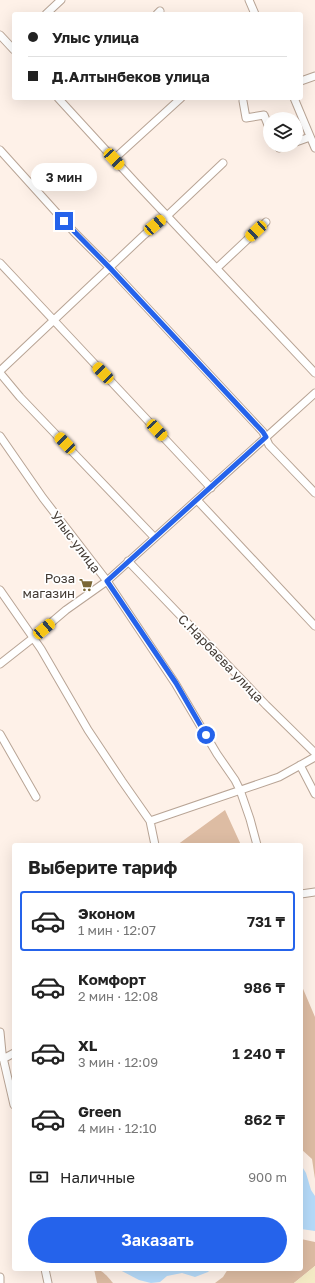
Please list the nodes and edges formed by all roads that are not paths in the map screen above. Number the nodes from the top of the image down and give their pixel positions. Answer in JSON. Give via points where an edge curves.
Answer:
{"nodes":[{"id":1,"x":61,"y":0,"type":"edge"},
{"id":2,"x":249,"y":0,"type":"edge"},
{"id":3,"x":48,"y":12,"type":"edge"},
{"id":4,"x":254,"y":12,"type":"edge"},
{"id":5,"x":0,"y":35,"type":"edge"},
{"id":6,"x":12,"y":46,"type":"edge"},
{"id":7,"x":315,"y":76,"type":"edge"},
{"id":8,"x":303,"y":80,"type":"edge"},
{"id":9,"x":63,"y":100,"type":"edge"},
{"id":10,"x":179,"y":100,"type":"edge"},
{"id":11,"x":295,"y":100,"type":"edge"},
{"id":12,"x":243,"y":101,"type":"dead end"},
{"id":13,"x":263,"y":115,"type":"edge"},
{"id":14,"x":310,"y":137,"type":"junction"},
{"id":15,"x":303,"y":140,"type":"edge"},
{"id":16,"x":315,"y":148,"type":"edge"},
{"id":17,"x":0,"y":150,"type":"edge"},
{"id":18,"x":114,"y":159,"type":"junction"},
{"id":19,"x":223,"y":163,"type":"dead end"},
{"id":20,"x":167,"y":216,"type":"junction"},
{"id":21,"x":266,"y":222,"type":"dead end"},
{"id":22,"x":0,"y":263,"type":"edge"},
{"id":23,"x":110,"y":268,"type":"junction"},
{"id":24,"x":217,"y":268,"type":"junction"},
{"id":25,"x":53,"y":320,"type":"junction"},
{"id":26,"x":0,"y":372,"type":"edge"},
{"id":27,"x":315,"y":373,"type":"edge"},
{"id":28,"x":315,"y":393,"type":"edge"},
{"id":29,"x":0,"y":436,"type":"edge"},
{"id":30,"x":266,"y":437,"type":"junction"},
{"id":31,"x":210,"y":488,"type":"junction"},
{"id":32,"x":315,"y":493,"type":"edge"},
{"id":33,"x":197,"y":500,"type":"junction"},
{"id":34,"x":154,"y":537,"type":"junction"},
{"id":35,"x":128,"y":561,"type":"junction"},
{"id":36,"x":107,"y":581,"type":"junction"},
{"id":37,"x":0,"y":590,"type":"edge"},
{"id":38,"x":315,"y":626,"type":"edge"},
{"id":39,"x":33,"y":638,"type":"junction"},
{"id":40,"x":0,"y":664,"type":"edge"},
{"id":41,"x":0,"y":734,"type":"edge"},
{"id":42,"x":315,"y":753,"type":"edge"},
{"id":43,"x":315,"y":757,"type":"edge"},
{"id":44,"x":300,"y":765,"type":"junction"},
{"id":45,"x":240,"y":790,"type":"junction"},
{"id":46,"x":315,"y":794,"type":"edge"},
{"id":47,"x":36,"y":797,"type":"dead end"},
{"id":48,"x":150,"y":821,"type":"junction"},
{"id":49,"x":155,"y":843,"type":"edge"},
{"id":50,"x":256,"y":843,"type":"edge"},
{"id":51,"x":315,"y":892,"type":"edge"},
{"id":52,"x":303,"y":894,"type":"edge"},
{"id":53,"x":0,"y":1032,"type":"edge"},
{"id":54,"x":0,"y":1038,"type":"edge"},
{"id":55,"x":12,"y":1053,"type":"edge"},
{"id":56,"x":2,"y":1055,"type":"edge"},
{"id":57,"x":12,"y":1097,"type":"edge"},
{"id":58,"x":45,"y":1271,"type":"edge"},
{"id":59,"x":0,"y":1277,"type":"edge"},
{"id":60,"x":0,"y":1283,"type":"edge"},
{"id":61,"x":48,"y":1283,"type":"edge"}],
"edges":[{"from":1,"to":3,"type":"street"},
{"from":2,"to":4,"type":"street"},
{"from":5,"to":6,"type":"street"},
{"from":7,"to":8,"type":"street"},
{"from":9,"to":18,"type":"street"},
{"from":10,"to":18,"type":"street"},
{"from":11,"to":14,"type":"street"},
{"from":12,"to":13,"type":"street","via":[[246,118]]},
{"from":14,"to":15,"type":"street"},
{"from":14,"to":16,"type":"street"},
{"from":17,"to":23,"type":"street"},
{"from":18,"to":20,"type":"street"},
{"from":19,"to":20,"type":"street"},
{"from":20,"to":23,"type":"street"},
{"from":20,"to":24,"type":"street"},
{"from":21,"to":24,"type":"street"},
{"from":22,"to":25,"type":"street"},
{"from":23,"to":25,"type":"street"},
{"from":23,"to":30,"type":"street"},
{"from":24,"to":27,"type":"street"},
{"from":25,"to":26,"type":"street"},
{"from":25,"to":31,"type":"street"},
{"from":26,"to":34,"type":"street"},
{"from":28,"to":30,"type":"street"},
{"from":29,"to":36,"type":"street","name":"Улыс улица","via":[[43,498]]},
{"from":30,"to":31,"type":"street"},
{"from":30,"to":32,"type":"street","via":[[269,445]]},
{"from":31,"to":33,"type":"street"},
{"from":33,"to":34,"type":"street"},
{"from":33,"to":38,"type":"street"},
{"from":34,"to":35,"type":"street"},
{"from":35,"to":36,"type":"street"},
{"from":35,"to":42,"type":"street","name":"С.Нарбаева улица"},
{"from":36,"to":39,"type":"street","via":[[66,610]]},
{"from":36,"to":45,"type":"street","name":"Улыс улица","via":[[176,683]]},
{"from":37,"to":39,"type":"street"},
{"from":39,"to":40,"type":"street"},
{"from":39,"to":48,"type":"street","via":[[88,730]]},
{"from":41,"to":47,"type":"street"},
{"from":43,"to":44,"type":"street"},
{"from":44,"to":45,"type":"street","via":[[279,777]]},
{"from":44,"to":46,"type":"street"},
{"from":45,"to":48,"type":"street"},
{"from":45,"to":50,"type":"street","name":"Улыс улица"},
{"from":48,"to":49,"type":"street"},
{"from":51,"to":52,"type":"street"},
{"from":53,"to":54,"type":"street"},
{"from":54,"to":56,"type":"street"},
{"from":55,"to":56,"type":"street"},
{"from":56,"to":57,"type":"street"},
{"from":58,"to":61,"type":"street"},
{"from":59,"to":60,"type":"street"}]}
